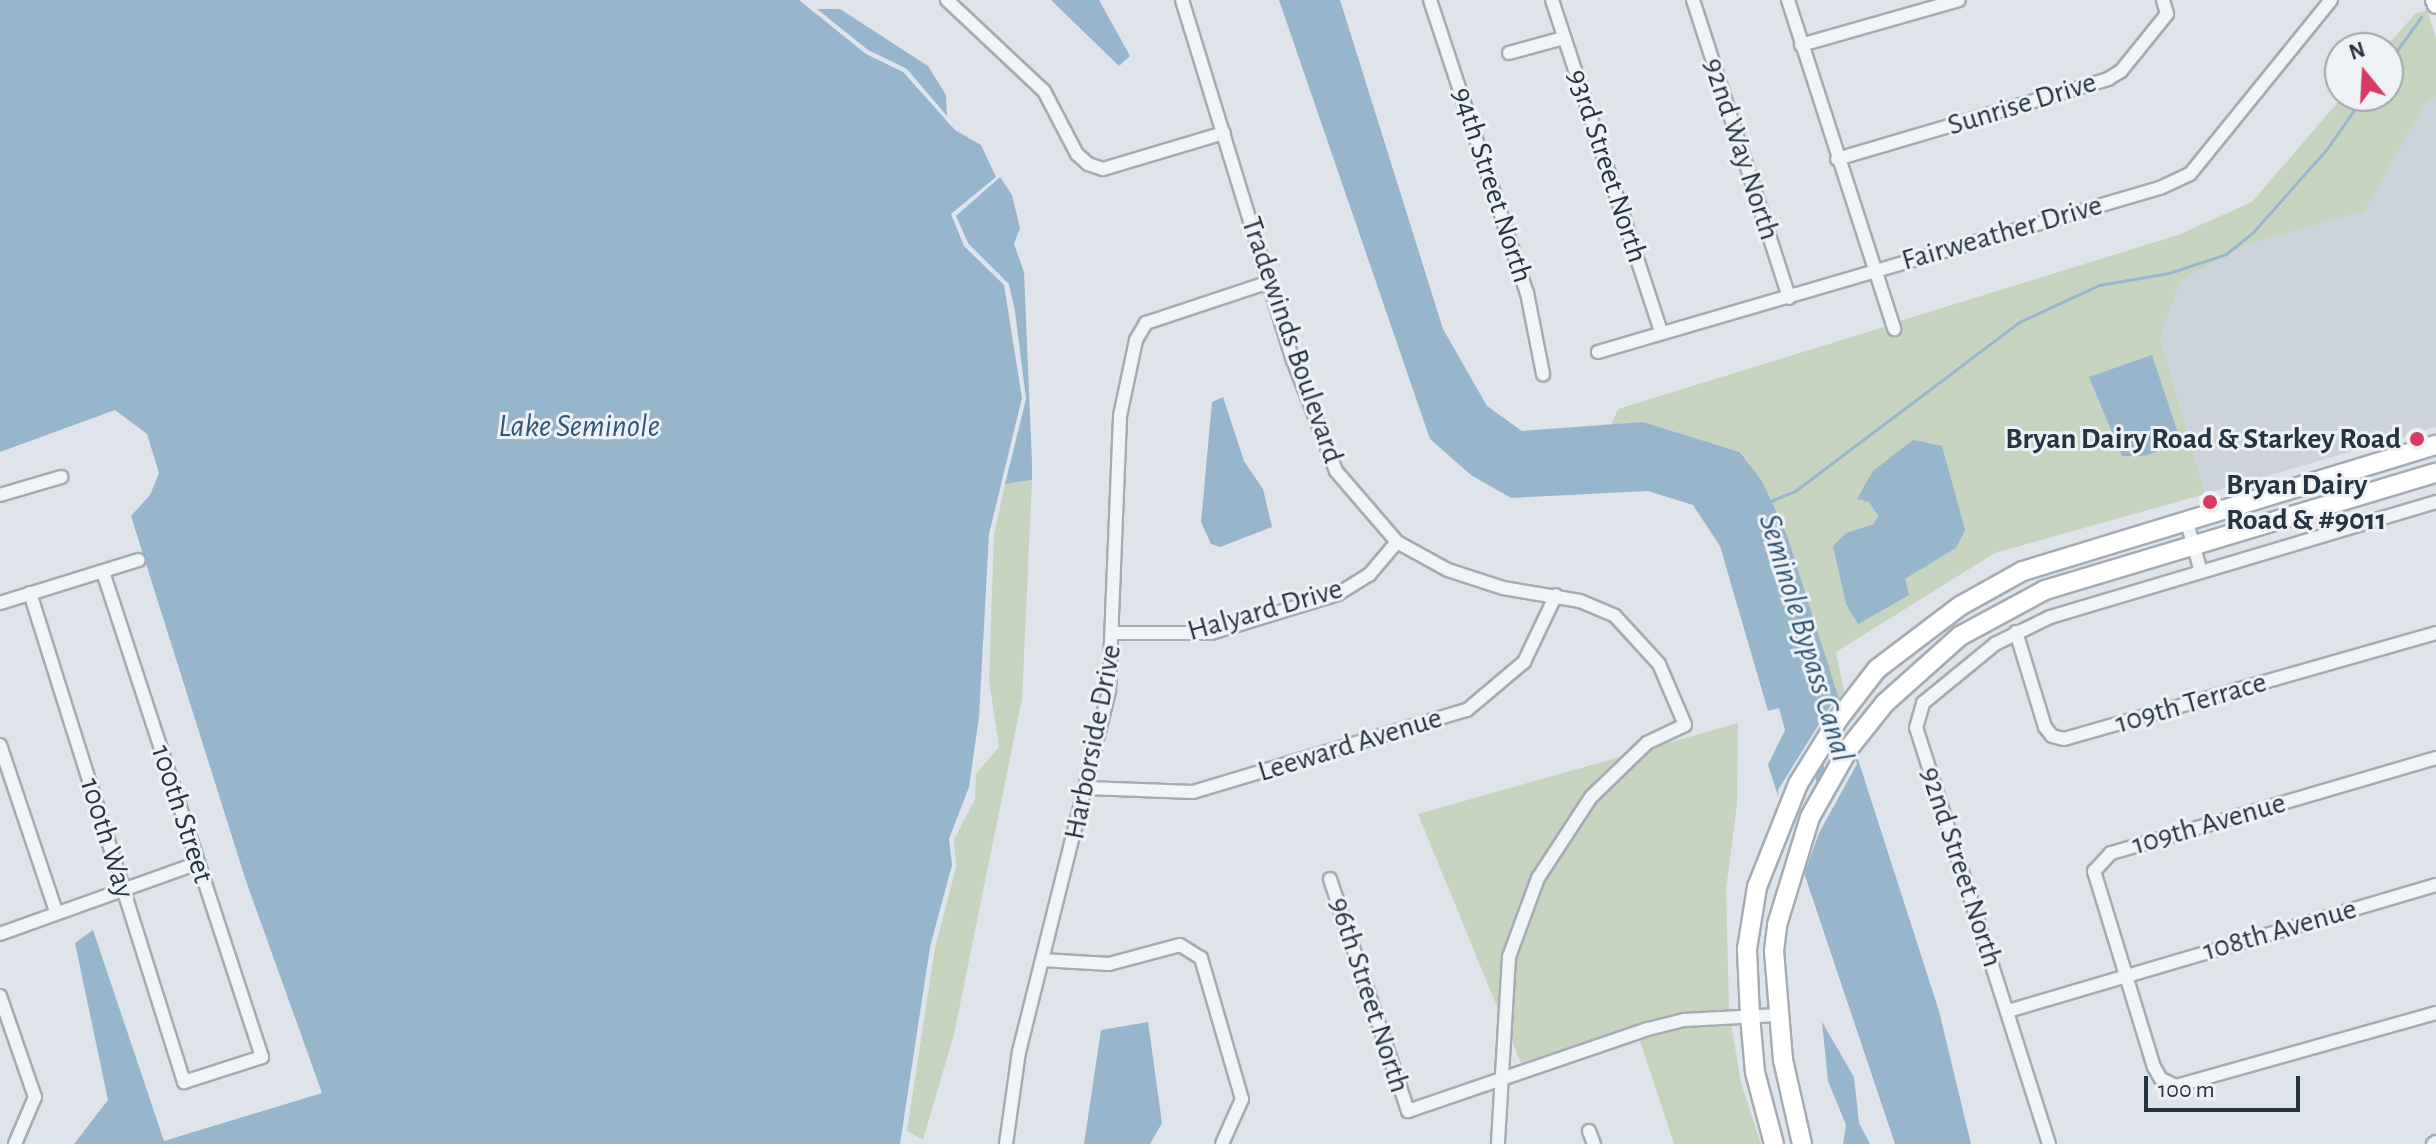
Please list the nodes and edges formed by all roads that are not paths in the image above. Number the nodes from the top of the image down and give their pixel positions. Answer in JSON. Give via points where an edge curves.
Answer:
{"nodes":[{"id":1,"x":947,"y":0,"type":"edge"},
{"id":2,"x":1182,"y":0,"type":"edge"},
{"id":3,"x":1430,"y":0,"type":"edge"},
{"id":4,"x":1552,"y":0,"type":"edge"},
{"id":5,"x":1693,"y":0,"type":"edge"},
{"id":6,"x":1788,"y":0,"type":"edge"},
{"id":7,"x":1959,"y":0,"type":"edge"},
{"id":8,"x":2163,"y":0,"type":"edge"},
{"id":9,"x":2331,"y":0,"type":"edge"},
{"id":10,"x":1916,"y":6,"type":"edge"},
{"id":11,"x":1564,"y":38,"type":"junction"},
{"id":12,"x":1801,"y":45,"type":"junction"},
{"id":13,"x":1509,"y":53,"type":"dead end"},
{"id":14,"x":1224,"y":133,"type":"junction"},
{"id":15,"x":1837,"y":159,"type":"junction"},
{"id":16,"x":1875,"y":270,"type":"junction"},
{"id":17,"x":1269,"y":282,"type":"junction"},
{"id":18,"x":1789,"y":298,"type":"junction"},
{"id":19,"x":1894,"y":329,"type":"dead end"},
{"id":20,"x":1661,"y":332,"type":"junction"},
{"id":21,"x":1598,"y":352,"type":"dead end"},
{"id":22,"x":1543,"y":374,"type":"dead end"},
{"id":23,"x":2436,"y":445,"type":"edge"},
{"id":24,"x":2436,"y":473,"type":"edge"},
{"id":25,"x":61,"y":477,"type":"dead end"},
{"id":26,"x":0,"y":495,"type":"edge"},
{"id":27,"x":2436,"y":502,"type":"edge"},
{"id":28,"x":2186,"y":519,"type":"junction"},
{"id":29,"x":1397,"y":542,"type":"junction"},
{"id":30,"x":2193,"y":545,"type":"junction"},
{"id":31,"x":139,"y":560,"type":"dead end"},
{"id":32,"x":103,"y":572,"type":"junction"},
{"id":33,"x":2201,"y":572,"type":"junction"},
{"id":34,"x":30,"y":593,"type":"junction"},
{"id":35,"x":1556,"y":595,"type":"junction"},
{"id":36,"x":0,"y":603,"type":"edge"},
{"id":37,"x":2016,"y":632,"type":"junction"},
{"id":38,"x":1115,"y":633,"type":"junction"},
{"id":39,"x":2436,"y":633,"type":"edge"},
{"id":40,"x":0,"y":745,"type":"edge"},
{"id":41,"x":2436,"y":758,"type":"edge"},
{"id":42,"x":1087,"y":788,"type":"junction"},
{"id":43,"x":198,"y":863,"type":"junction"},
{"id":44,"x":1330,"y":879,"type":"dead end"},
{"id":45,"x":2436,"y":885,"type":"edge"},
{"id":46,"x":123,"y":889,"type":"junction"},
{"id":47,"x":56,"y":911,"type":"junction"},
{"id":48,"x":0,"y":934,"type":"edge"},
{"id":49,"x":1042,"y":960,"type":"junction"},
{"id":50,"x":2124,"y":976,"type":"junction"},
{"id":51,"x":0,"y":996,"type":"edge"},
{"id":52,"x":2008,"y":1011,"type":"junction"},
{"id":53,"x":2436,"y":1013,"type":"edge"},
{"id":54,"x":1778,"y":1015,"type":"junction"},
{"id":55,"x":1750,"y":1016,"type":"junction"},
{"id":56,"x":1502,"y":1076,"type":"junction"},
{"id":57,"x":184,"y":1082,"type":"joint"},
{"id":58,"x":15,"y":1144,"type":"edge"},
{"id":59,"x":1006,"y":1144,"type":"edge"},
{"id":60,"x":1222,"y":1144,"type":"edge"},
{"id":61,"x":1498,"y":1144,"type":"edge"},
{"id":62,"x":1774,"y":1144,"type":"edge"},
{"id":63,"x":1802,"y":1144,"type":"edge"},
{"id":64,"x":2049,"y":1144,"type":"edge"}],
"edges":[{"from":1,"to":14,"type":"street","via":[[1044,91],[1077,154],[1088,164],[1103,169]]},
{"from":2,"to":14,"type":"street","name":"Tradewinds Boulevard"},
{"from":3,"to":22,"type":"street","name":"94th Street North","via":[[1527,293]]},
{"from":4,"to":11,"type":"street","name":"93rd Street North"},
{"from":5,"to":18,"type":"street","name":"92nd Way North"},
{"from":6,"to":12,"type":"street"},
{"from":7,"to":10,"type":"street"},
{"from":8,"to":15,"type":"street","name":"Sunrise Drive","via":[[2167,14],[2121,71],[2108,79]]},
{"from":9,"to":16,"type":"street","name":"Fairweather Drive","via":[[2190,174],[2160,188]]},
{"from":10,"to":12,"type":"street"},
{"from":11,"to":13,"type":"street"},
{"from":11,"to":20,"type":"street","name":"93rd Street North"},
{"from":12,"to":15,"type":"street"},
{"from":14,"to":17,"type":"street","name":"Tradewinds Boulevard"},
{"from":15,"to":16,"type":"street"},
{"from":16,"to":18,"type":"street","name":"Fairweather Drive"},
{"from":16,"to":19,"type":"street"},
{"from":17,"to":29,"type":"street","name":"Tradewinds Boulevard","via":[[1328,456]]},
{"from":17,"to":38,"type":"street","name":"Harborside Drive","via":[[1146,323],[1141,330],[1120,416]]},
{"from":18,"to":20,"type":"street","name":"Fairweather Drive"},
{"from":20,"to":21,"type":"street","name":"Fairweather Drive"},
{"from":23,"to":28,"type":"main road"},
{"from":24,"to":30,"type":"main road"},
{"from":25,"to":26,"type":"street"},
{"from":27,"to":33,"type":"street","name":"92nd Street North"},
{"from":28,"to":30,"type":"street"},
{"from":28,"to":55,"type":"main road","via":[[2023,571],[1960,606],[1877,669],[1798,784],[1768,852],[1747,949]]},
{"from":29,"to":35,"type":"street","name":"Tradewinds Boulevard","via":[[1456,575]]},
{"from":29,"to":38,"type":"street","name":"Halyard Drive","via":[[1369,575],[1338,594],[1211,633]]},
{"from":30,"to":33,"type":"street"},
{"from":30,"to":54,"type":"main road","via":[[2099,571],[2016,603],[1960,636],[1885,703],[1849,748],[1810,817],[1784,896],[1774,951]]},
{"from":31,"to":32,"type":"street"},
{"from":32,"to":34,"type":"street"},
{"from":32,"to":43,"type":"street","name":"100th Street"},
{"from":33,"to":37,"type":"street","name":"92nd Street North"},
{"from":34,"to":36,"type":"street"},
{"from":34,"to":46,"type":"street","name":"100th Way"},
{"from":35,"to":42,"type":"street","name":"Leeward Avenue","via":[[1524,662],[1467,710],[1193,792]]},
{"from":35,"to":56,"type":"street","name":"Tradewinds Boulevard","via":[[1602,608],[1637,634],[1659,664],[1685,725],[1647,743],[1591,797],[1538,878],[1509,957]]},
{"from":37,"to":39,"type":"street","name":"109th Terrace","via":[[2045,727],[2064,739]]},
{"from":37,"to":52,"type":"street","name":"92nd Street North","via":[[1923,703],[1916,728]]},
{"from":38,"to":42,"type":"street","name":"Harborside Drive","via":[[1109,691]]},
{"from":40,"to":47,"type":"street"},
{"from":41,"to":50,"type":"street","name":"109th Avenue","via":[[2100,860],[2095,880]]},
{"from":42,"to":49,"type":"street","name":"Harborside Drive"},
{"from":43,"to":46,"type":"street"},
{"from":43,"to":57,"type":"street","name":"100th Street","via":[[262,1057]]},
{"from":44,"to":56,"type":"street","name":"96th Street North","via":[[1408,1111]]},
{"from":45,"to":50,"type":"street","name":"108th Avenue"},
{"from":46,"to":47,"type":"street"},
{"from":46,"to":57,"type":"street","name":"100th Way"},
{"from":47,"to":48,"type":"street"},
{"from":49,"to":59,"type":"street","name":"Harborside Drive","via":[[1019,1052]]},
{"from":49,"to":60,"type":"street","via":[[1109,964],[1180,945],[1201,958],[1239,1080],[1238,1114]]},
{"from":50,"to":52,"type":"street","name":"108th Avenue"},
{"from":50,"to":53,"type":"street","via":[[2154,1067],[2161,1079],[2176,1086]]},
{"from":51,"to":58,"type":"street","via":[[35,1097]]},
{"from":52,"to":64,"type":"street","name":"92nd Street North"},
{"from":54,"to":55,"type":"street"},
{"from":54,"to":63,"type":"main road","via":[[1790,1103]]},
{"from":55,"to":56,"type":"street","via":[[1684,1020]]},
{"from":55,"to":62,"type":"main road","via":[[1755,1072]]},
{"from":56,"to":61,"type":"street"}]}
